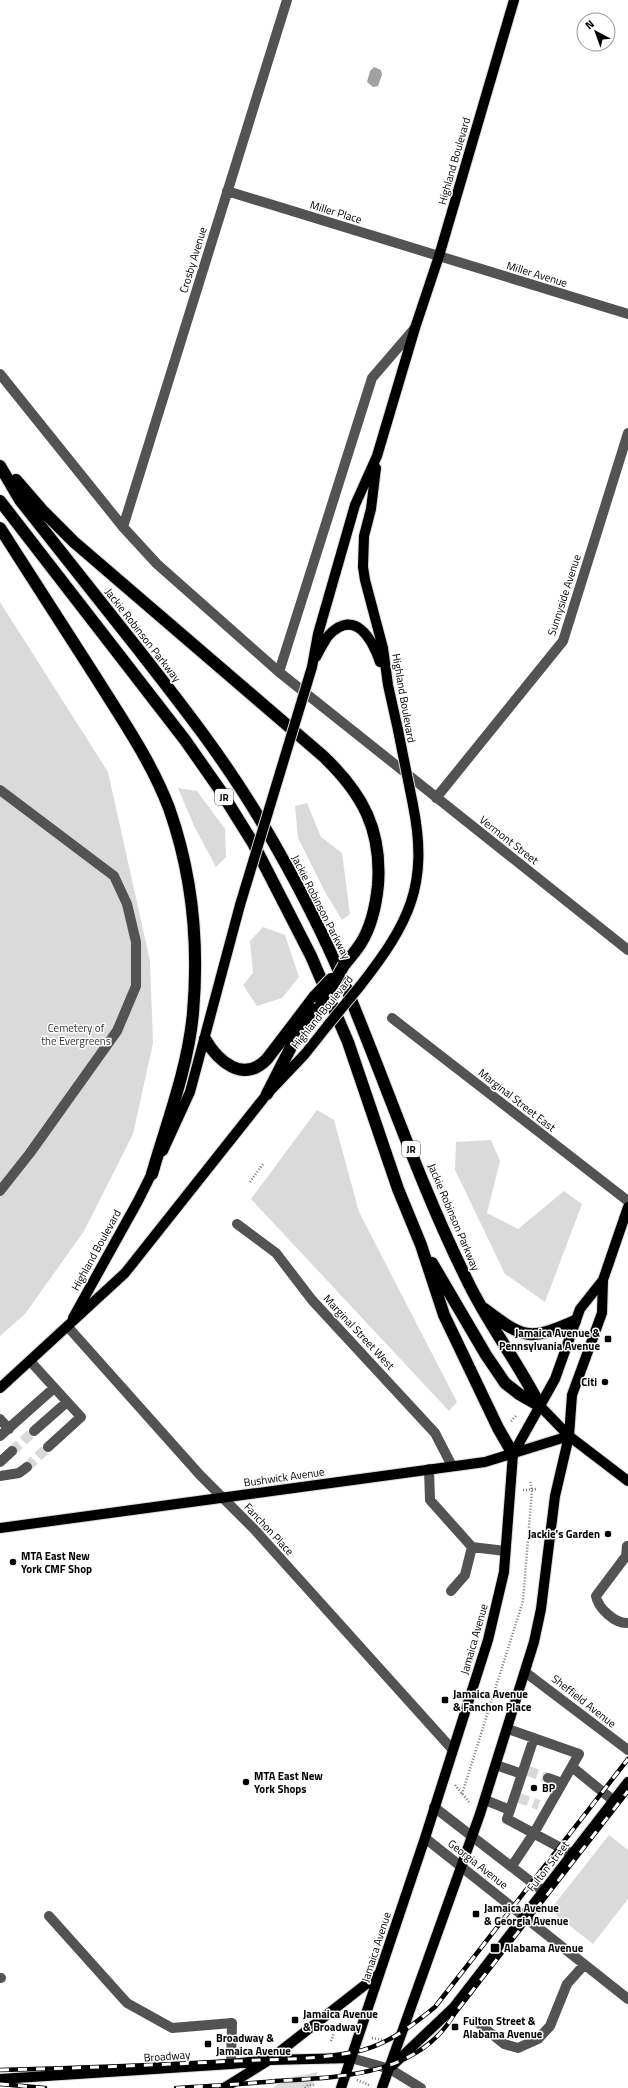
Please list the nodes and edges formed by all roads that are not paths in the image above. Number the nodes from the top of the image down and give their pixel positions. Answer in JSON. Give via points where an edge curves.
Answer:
{"nodes":[{"id":1,"x":286,"y":0,"type":"edge"},
{"id":2,"x":514,"y":0,"type":"edge"},
{"id":3,"x":227,"y":191,"type":"junction"},
{"id":4,"x":439,"y":256,"type":"junction"},
{"id":5,"x":628,"y":314,"type":"edge"},
{"id":6,"x":415,"y":328,"type":"junction"},
{"id":7,"x":0,"y":374,"type":"edge"},
{"id":8,"x":628,"y":432,"type":"edge"},
{"id":9,"x":377,"y":456,"type":"junction"},
{"id":10,"x":0,"y":460,"type":"edge"},
{"id":11,"x":0,"y":466,"type":"edge"},
{"id":12,"x":0,"y":501,"type":"edge"},
{"id":13,"x":123,"y":527,"type":"junction"},
{"id":14,"x":0,"y":528,"type":"edge"},
{"id":15,"x":313,"y":663,"type":"junction"},
{"id":16,"x":279,"y":672,"type":"junction"},
{"id":17,"x":388,"y":685,"type":"junction"},
{"id":18,"x":0,"y":790,"type":"edge"},
{"id":19,"x":436,"y":798,"type":"junction"},
{"id":20,"x":628,"y":950,"type":"edge"},
{"id":21,"x":392,"y":1018,"type":"dead end"},
{"id":22,"x":205,"y":1039,"type":"junction"},
{"id":23,"x":288,"y":1040,"type":"junction"},
{"id":24,"x":267,"y":1094,"type":"junction"},
{"id":25,"x":152,"y":1174,"type":"junction"},
{"id":26,"x":0,"y":1191,"type":"edge"},
{"id":27,"x":628,"y":1201,"type":"edge"},
{"id":28,"x":628,"y":1207,"type":"edge"},
{"id":29,"x":237,"y":1224,"type":"dead end"},
{"id":30,"x":421,"y":1245,"type":"junction"},
{"id":31,"x":603,"y":1280,"type":"junction"},
{"id":32,"x":479,"y":1304,"type":"junction"},
{"id":33,"x":575,"y":1321,"type":"junction"},
{"id":34,"x":68,"y":1327,"type":"junction"},
{"id":35,"x":30,"y":1361,"type":"junction"},
{"id":36,"x":0,"y":1388,"type":"edge"},
{"id":37,"x":54,"y":1388,"type":"junction"},
{"id":38,"x":67,"y":1402,"type":"junction"},
{"id":39,"x":540,"y":1406,"type":"junction"},
{"id":40,"x":0,"y":1418,"type":"edge"},
{"id":41,"x":9,"y":1429,"type":"junction"},
{"id":42,"x":34,"y":1431,"type":"tunnel mouth"},
{"id":43,"x":0,"y":1436,"type":"edge"},
{"id":44,"x":569,"y":1436,"type":"junction"},
{"id":45,"x":48,"y":1447,"type":"tunnel mouth"},
{"id":46,"x":12,"y":1451,"type":"tunnel mouth"},
{"id":47,"x":513,"y":1454,"type":"junction"},
{"id":48,"x":0,"y":1462,"type":"edge"},
{"id":49,"x":452,"y":1466,"type":"junction"},
{"id":50,"x":27,"y":1467,"type":"tunnel mouth"},
{"id":51,"x":430,"y":1469,"type":"junction"},
{"id":52,"x":0,"y":1476,"type":"edge"},
{"id":53,"x":628,"y":1481,"type":"edge"},
{"id":54,"x":223,"y":1498,"type":"junction"},
{"id":55,"x":0,"y":1528,"type":"edge"},
{"id":56,"x":627,"y":1546,"type":"dead end"},
{"id":57,"x":472,"y":1547,"type":"junction"},
{"id":58,"x":505,"y":1551,"type":"junction"},
{"id":59,"x":450,"y":1591,"type":"dead end"},
{"id":60,"x":628,"y":1623,"type":"edge"},
{"id":61,"x":525,"y":1672,"type":"junction"},
{"id":62,"x":508,"y":1729,"type":"junction"},
{"id":63,"x":534,"y":1738,"type":"junction"},
{"id":64,"x":452,"y":1749,"type":"junction"},
{"id":65,"x":628,"y":1750,"type":"edge"},
{"id":66,"x":496,"y":1765,"type":"junction"},
{"id":67,"x":572,"y":1767,"type":"junction"},
{"id":68,"x":525,"y":1771,"type":"junction"},
{"id":69,"x":548,"y":1778,"type":"tunnel mouth"},
{"id":70,"x":628,"y":1782,"type":"edge"},
{"id":71,"x":562,"y":1783,"type":"junction"},
{"id":72,"x":485,"y":1800,"type":"junction"},
{"id":73,"x":614,"y":1801,"type":"junction"},
{"id":74,"x":434,"y":1807,"type":"junction"},
{"id":75,"x":510,"y":1810,"type":"junction"},
{"id":76,"x":534,"y":1833,"type":"junction"},
{"id":77,"x":473,"y":1836,"type":"junction"},
{"id":78,"x":425,"y":1838,"type":"junction"},
{"id":79,"x":572,"y":1854,"type":"junction"},
{"id":80,"x":512,"y":1866,"type":"junction"},
{"id":81,"x":462,"y":1867,"type":"junction"},
{"id":82,"x":543,"y":1891,"type":"junction"},
{"id":83,"x":49,"y":1916,"type":"dead end"},
{"id":84,"x":524,"y":1917,"type":"junction"},
{"id":85,"x":584,"y":1965,"type":"junction"},
{"id":86,"x":379,"y":1974,"type":"junction"},
{"id":87,"x":628,"y":2000,"type":"edge"},
{"id":88,"x":476,"y":2021,"type":"dead end"},
{"id":89,"x":352,"y":2058,"type":"junction"},
{"id":90,"x":269,"y":2060,"type":"junction"},
{"id":91,"x":231,"y":2064,"type":"junction"},
{"id":92,"x":390,"y":2069,"type":"junction"},
{"id":93,"x":0,"y":2079,"type":"edge"},
{"id":94,"x":224,"y":2088,"type":"edge"},
{"id":95,"x":340,"y":2088,"type":"edge"},
{"id":96,"x":382,"y":2088,"type":"edge"},
{"id":97,"x":421,"y":2088,"type":"edge"}],
"edges":[{"from":1,"to":3,"type":"street","name":"Crosby Avenue"},
{"from":2,"to":4,"type":"main road","name":"Highland Boulevard"},
{"from":3,"to":4,"type":"street","name":"Miller Place"},
{"from":3,"to":13,"type":"street","name":"Crosby Avenue"},
{"from":4,"to":5,"type":"street","name":"Miller Avenue"},
{"from":4,"to":6,"type":"main road","name":"Highland Boulevard"},
{"from":6,"to":9,"type":"main road","name":"Highland Boulevard"},
{"from":6,"to":16,"type":"street","name":"Highland Boulevard","via":[[372,378]]},
{"from":7,"to":13,"type":"street"},
{"from":8,"to":19,"type":"street","name":"Sunnyside Avenue","via":[[563,641]]},
{"from":9,"to":15,"type":"main road","name":"Highland Boulevard","via":[[355,505],[318,634]]},
{"from":9,"to":17,"type":"main road","name":"Highland Boulevard","via":[[371,509],[364,536],[363,567],[383,648]]},
{"from":10,"to":23,"type":"highway","bridge":true,"via":[[29,496],[69,537],[324,756],[352,787],[373,828],[378,853],[377,897],[373,914],[361,943],[344,965],[320,1007]]},
{"from":11,"to":32,"type":"highway","name":"Jackie Robinson Parkway","number":"JR","via":[[20,500],[207,740],[279,852],[328,946],[425,1184]]},
{"from":12,"to":30,"type":"highway","number":"JR","via":[[185,740],[220,790],[252,843],[307,949],[348,1042],[398,1189]]},
{"from":13,"to":16,"type":"street","via":[[158,564]]},
{"from":14,"to":25,"type":"highway","via":[[143,752],[168,807],[182,850],[193,917],[193,1014],[181,1074]]},
{"from":15,"to":17,"type":"main road","via":[[328,636],[346,625],[357,626],[370,638]]},
{"from":15,"to":22,"type":"main road","name":"Highland Boulevard","bridge":true,"via":[[240,905]]},
{"from":16,"to":19,"type":"street","name":"Vermont Street"},
{"from":17,"to":24,"type":"main road","name":"Highland Boulevard","bridge":true,"via":[[413,805],[419,849],[416,884],[408,913],[382,958],[305,1054]]},
{"from":18,"to":26,"type":"street","via":[[114,876],[127,904],[136,942],[136,986],[117,1031]]},
{"from":19,"to":20,"type":"street","name":"Vermont Street"},
{"from":21,"to":27,"type":"street","name":"Marginal Street East"},
{"from":22,"to":23,"type":"highway","via":[[223,1062],[237,1069],[258,1067]]},
{"from":22,"to":25,"type":"main road","name":"Highland Boulevard","via":[[190,1092]]},
{"from":23,"to":24,"type":"highway"},
{"from":24,"to":34,"type":"main road","name":"Highland Boulevard","via":[[125,1273]]},
{"from":25,"to":34,"type":"main road","name":"Highland Boulevard"},
{"from":28,"to":31,"type":"main road","name":"Jamaica Avenue"},
{"from":29,"to":49,"type":"street","name":"Marginal Street West","via":[[276,1253],[312,1300],[436,1433]]},
{"from":30,"to":39,"type":"highway","via":[[505,1383]]},
{"from":30,"to":47,"type":"highway","via":[[444,1315]]},
{"from":31,"to":33,"type":"main road","name":"Jamaica Avenue","via":[[580,1309]]},
{"from":31,"to":44,"type":"main road","name":"Jamaica Avenue","via":[[602,1313],[572,1395]]},
{"from":32,"to":33,"type":"highway","via":[[515,1331],[526,1334],[550,1332]]},
{"from":32,"to":39,"type":"highway","name":"Jackie Robinson Parkway","number":"JR"},
{"from":33,"to":39,"type":"main road","name":"Jamaica Avenue","via":[[555,1379]]},
{"from":34,"to":35,"type":"main road","name":"Highland Boulevard"},
{"from":34,"to":54,"type":"street","name":"Fanchon Place"},
{"from":35,"to":36,"type":"main road","name":"Highland Boulevard"},
{"from":35,"to":37,"type":"street"},
{"from":37,"to":38,"type":"street"},
{"from":37,"to":41,"type":"street"},
{"from":38,"to":42,"type":"street"},
{"from":38,"to":45,"type":"street","via":[[81,1417]]},
{"from":39,"to":44,"type":"main road"},
{"from":39,"to":47,"type":"main road","name":"Jamaica Avenue"},
{"from":40,"to":41,"type":"street"},
{"from":41,"to":43,"type":"street"},
{"from":44,"to":47,"type":"main road","name":"Bushwick Avenue"},
{"from":44,"to":53,"type":"main road"},
{"from":44,"to":61,"type":"main road","name":"Jamaica Avenue","via":[[555,1496],[541,1609]]},
{"from":46,"to":48,"type":"street"},
{"from":47,"to":49,"type":"main road","name":"Bushwick Avenue","via":[[485,1462]]},
{"from":47,"to":58,"type":"main road","name":"Jamaica Avenue"},
{"from":49,"to":51,"type":"main road","name":"Bushwick Avenue"},
{"from":50,"to":52,"type":"street","via":[[19,1473]]},
{"from":51,"to":54,"type":"main road","name":"Bushwick Avenue"},
{"from":51,"to":57,"type":"street","via":[[430,1500]]},
{"from":54,"to":55,"type":"main road","name":"Bushwick Avenue"},
{"from":54,"to":64,"type":"street","name":"Fanchon Place"},
{"from":56,"to":60,"type":"street","via":[[626,1556],[596,1596],[597,1603],[609,1615],[624,1624]]},
{"from":57,"to":58,"type":"street"},
{"from":57,"to":59,"type":"street","via":[[465,1574]]},
{"from":58,"to":64,"type":"main road","name":"Jamaica Avenue","via":[[504,1572],[488,1640]]},
{"from":61,"to":62,"type":"main road","name":"Jamaica Avenue"},
{"from":61,"to":65,"type":"street","name":"Sheffield Avenue"},
{"from":62,"to":63,"type":"street"},
{"from":62,"to":66,"type":"main road","name":"Jamaica Avenue"},
{"from":63,"to":67,"type":"street","via":[[579,1754]]},
{"from":63,"to":68,"type":"street"},
{"from":64,"to":74,"type":"main road","name":"Jamaica Avenue"},
{"from":66,"to":68,"type":"street"},
{"from":66,"to":72,"type":"main road","name":"Jamaica Avenue"},
{"from":67,"to":71,"type":"street"},
{"from":67,"to":73,"type":"street"},
{"from":68,"to":75,"type":"street"},
{"from":69,"to":71,"type":"street"},
{"from":70,"to":73,"type":"main road","name":"Fulton Street"},
{"from":71,"to":76,"type":"street","via":[[544,1806]]},
{"from":72,"to":75,"type":"street"},
{"from":72,"to":77,"type":"main road","name":"Jamaica Avenue"},
{"from":73,"to":79,"type":"main road","name":"Fulton Street"},
{"from":74,"to":77,"type":"street"},
{"from":74,"to":78,"type":"main road","name":"Jamaica Avenue"},
{"from":75,"to":76,"type":"street","via":[[507,1819]]},
{"from":76,"to":79,"type":"street"},
{"from":76,"to":80,"type":"street"},
{"from":77,"to":80,"type":"street"},
{"from":77,"to":81,"type":"main road","name":"Jamaica Avenue"},
{"from":78,"to":81,"type":"street","name":"Georgia Avenue"},
{"from":78,"to":86,"type":"main road","name":"Jamaica Avenue"},
{"from":79,"to":82,"type":"main road","name":"Fulton Street"},
{"from":80,"to":82,"type":"street"},
{"from":81,"to":84,"type":"street","name":"Georgia Avenue"},
{"from":81,"to":92,"type":"main road","name":"Jamaica Avenue"},
{"from":82,"to":84,"type":"main road","name":"Fulton Street"},
{"from":83,"to":91,"type":"street","via":[[127,2004],[172,2028],[232,2022]]},
{"from":84,"to":85,"type":"street","name":"Georgia Avenue"},
{"from":84,"to":92,"type":"main road","name":"Fulton Street","via":[[454,2007]]},
{"from":85,"to":87,"type":"street","name":"Georgia Avenue"},
{"from":85,"to":88,"type":"street","via":[[567,1984],[550,2026],[538,2039],[518,2048],[504,2044]]},
{"from":86,"to":89,"type":"main road","name":"Jamaica Avenue"},
{"from":86,"to":90,"type":"main road"},
{"from":89,"to":90,"type":"main road","name":"Broadway"},
{"from":89,"to":92,"type":"street"},
{"from":89,"to":95,"type":"main road","name":"Jamaica Avenue"},
{"from":90,"to":91,"type":"main road","name":"Broadway"},
{"from":90,"to":94,"type":"main road"},
{"from":91,"to":93,"type":"main road","name":"Broadway"},
{"from":92,"to":96,"type":"main road","name":"Jamaica Avenue"},
{"from":92,"to":97,"type":"street"}]}
